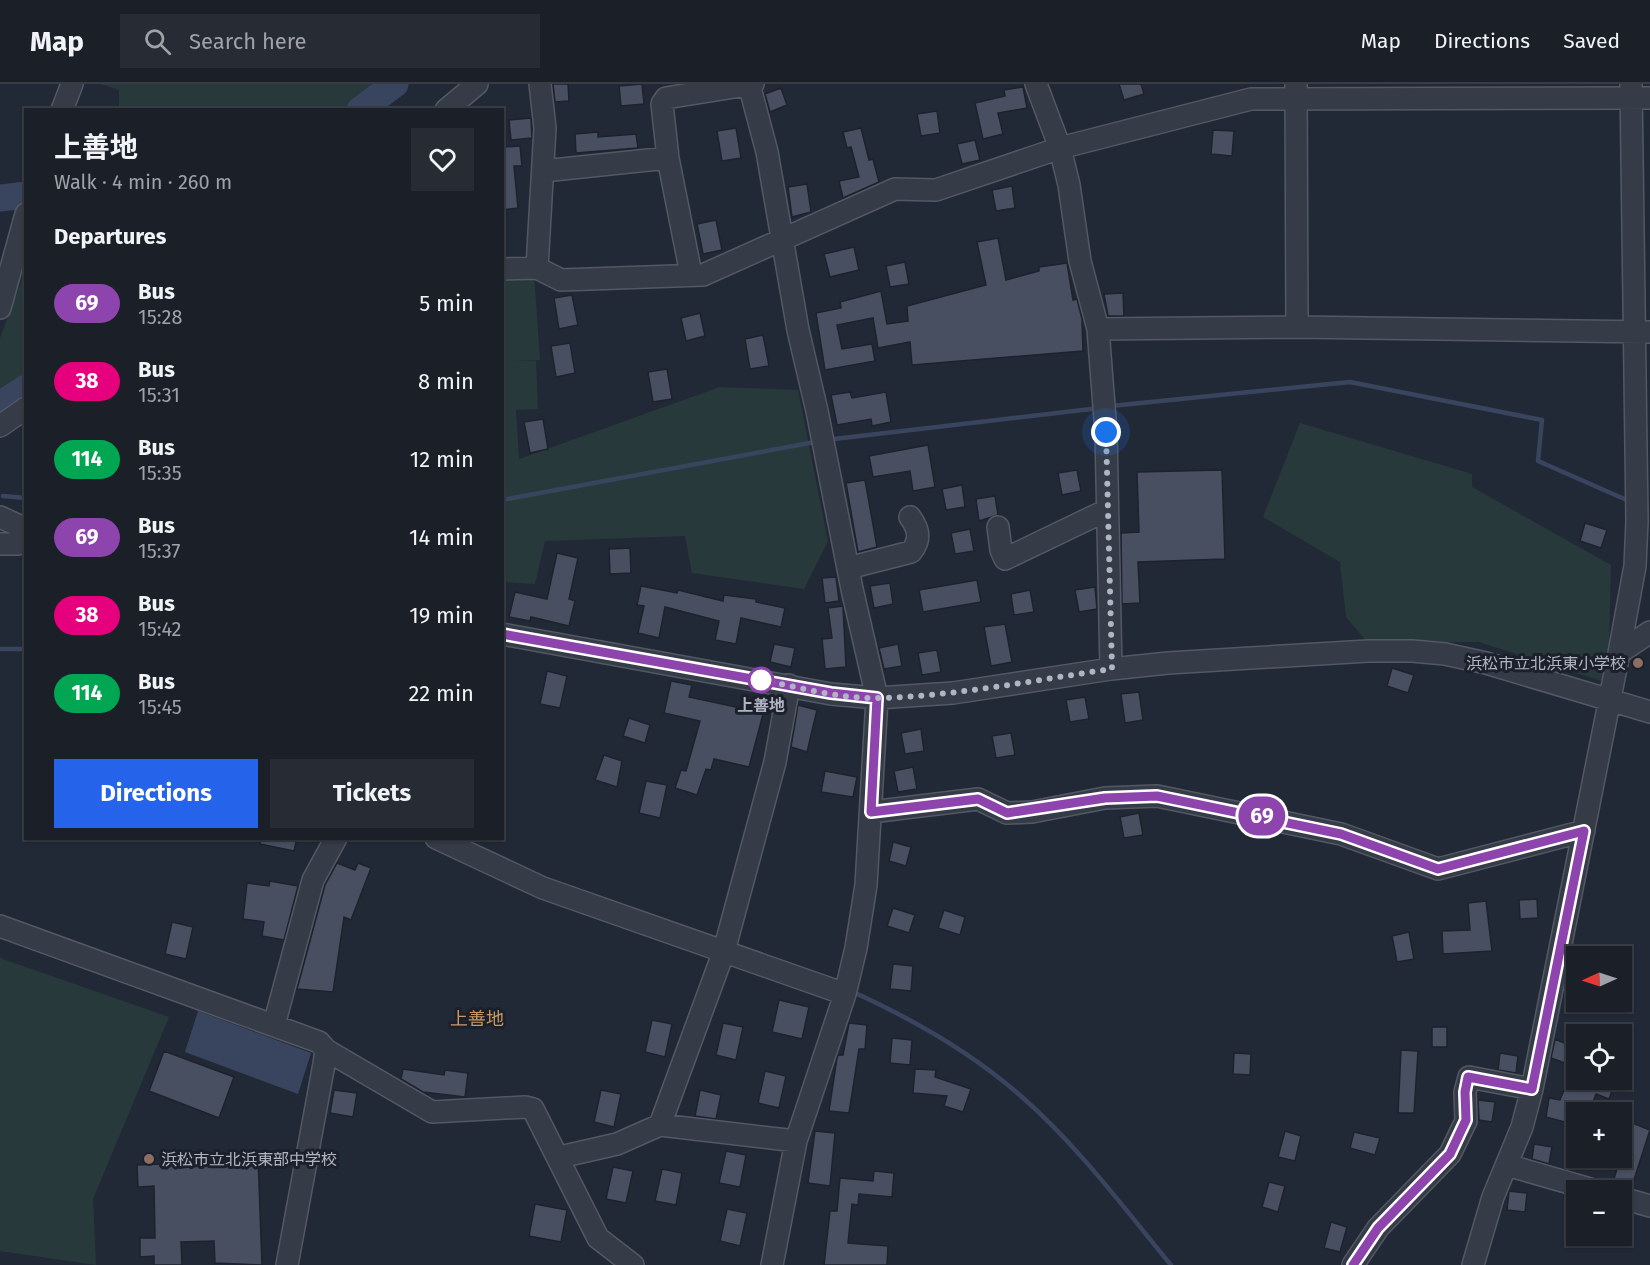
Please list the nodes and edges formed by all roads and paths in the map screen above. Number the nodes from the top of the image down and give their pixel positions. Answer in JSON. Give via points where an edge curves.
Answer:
{"nodes":[{"id":1,"x":72,"y":84,"type":"edge"},
{"id":2,"x":477,"y":84,"type":"edge"},
{"id":3,"x":540,"y":84,"type":"edge"},
{"id":4,"x":1036,"y":84,"type":"edge"},
{"id":5,"x":750,"y":85,"type":"edge"},
{"id":6,"x":1296,"y":92,"type":"edge"},
{"id":7,"x":1638,"y":92,"type":"edge"},
{"id":8,"x":63,"y":108,"type":"edge"},
{"id":9,"x":448,"y":108,"type":"edge"},
{"id":10,"x":1060,"y":148,"type":"junction"},
{"id":11,"x":668,"y":158,"type":"junction"},
{"id":12,"x":543,"y":171,"type":"junction"},
{"id":13,"x":24,"y":221,"type":"edge"},
{"id":14,"x":783,"y":237,"type":"junction"},
{"id":15,"x":537,"y":268,"type":"junction"},
{"id":16,"x":504,"y":269,"type":"edge"},
{"id":17,"x":691,"y":274,"type":"junction"},
{"id":18,"x":0,"y":308,"type":"edge"},
{"id":19,"x":1297,"y":327,"type":"junction"},
{"id":20,"x":1098,"y":328,"type":"junction"},
{"id":21,"x":1642,"y":332,"type":"edge"},
{"id":22,"x":24,"y":409,"type":"edge"},
{"id":23,"x":0,"y":426,"type":"edge"},
{"id":24,"x":1107,"y":510,"type":"junction"},
{"id":25,"x":0,"y":517,"type":"edge"},
{"id":26,"x":910,"y":517,"type":"dead end"},
{"id":27,"x":998,"y":527,"type":"dead end"},
{"id":28,"x":24,"y":528,"type":"edge"},
{"id":29,"x":24,"y":542,"type":"edge"},
{"id":30,"x":0,"y":544,"type":"edge"},
{"id":31,"x":848,"y":568,"type":"junction"},
{"id":32,"x":1650,"y":632,"type":"edge"},
{"id":33,"x":504,"y":634,"type":"edge"},
{"id":34,"x":1619,"y":653,"type":"junction"},
{"id":35,"x":1112,"y":669,"type":"junction"},
{"id":36,"x":789,"y":685,"type":"junction"},
{"id":37,"x":877,"y":698,"type":"junction"},
{"id":38,"x":1611,"y":699,"type":"junction"},
{"id":39,"x":1650,"y":712,"type":"edge"},
{"id":40,"x":871,"y":812,"type":"junction"},
{"id":41,"x":1584,"y":831,"type":"junction"},
{"id":42,"x":335,"y":840,"type":"edge"},
{"id":43,"x":440,"y":840,"type":"edge"},
{"id":44,"x":0,"y":926,"type":"edge"},
{"id":45,"x":724,"y":951,"type":"junction"},
{"id":46,"x":845,"y":994,"type":"junction"},
{"id":47,"x":274,"y":1025,"type":"junction"},
{"id":48,"x":326,"y":1050,"type":"junction"},
{"id":49,"x":1532,"y":1089,"type":"junction"},
{"id":50,"x":660,"y":1125,"type":"junction"},
{"id":51,"x":796,"y":1141,"type":"junction"},
{"id":52,"x":560,"y":1157,"type":"junction"},
{"id":53,"x":1507,"y":1165,"type":"junction"},
{"id":54,"x":1566,"y":1182,"type":"edge"},
{"id":55,"x":1632,"y":1201,"type":"edge"},
{"id":56,"x":1650,"y":1206,"type":"edge"},
{"id":57,"x":287,"y":1265,"type":"edge"},
{"id":58,"x":633,"y":1265,"type":"edge"},
{"id":59,"x":772,"y":1265,"type":"edge"},
{"id":60,"x":1353,"y":1265,"type":"edge"},
{"id":61,"x":1473,"y":1265,"type":"edge"}],
"edges":[{"from":1,"to":8,"type":"street"},
{"from":2,"to":9,"type":"street"},
{"from":3,"to":12,"type":"street","via":[[545,128]]},
{"from":4,"to":10,"type":"street"},
{"from":5,"to":11,"type":"street","via":[[666,98],[662,104]]},
{"from":5,"to":14,"type":"street"},
{"from":6,"to":7,"type":"street"},
{"from":6,"to":10,"type":"street","via":[[1219,106]]},
{"from":6,"to":19,"type":"street"},
{"from":7,"to":21,"type":"street"},
{"from":10,"to":14,"type":"street","via":[[936,190],[895,189]]},
{"from":10,"to":20,"type":"street","via":[[1080,261]]},
{"from":11,"to":12,"type":"street"},
{"from":11,"to":17,"type":"street"},
{"from":12,"to":15,"type":"street"},
{"from":13,"to":18,"type":"street"},
{"from":14,"to":17,"type":"street","via":[[703,275]]},
{"from":14,"to":31,"type":"street","via":[[798,330]]},
{"from":15,"to":16,"type":"street"},
{"from":15,"to":17,"type":"street","via":[[561,280]]},
{"from":19,"to":20,"type":"street"},
{"from":19,"to":21,"type":"street"},
{"from":20,"to":24,"type":"street","via":[[1105,407]]},
{"from":21,"to":34,"type":"street","via":[[1635,566]]},
{"from":22,"to":23,"type":"street"},
{"from":24,"to":27,"type":"street","via":[[1005,559]]},
{"from":24,"to":35,"type":"street"},
{"from":25,"to":28,"type":"street"},
{"from":26,"to":31,"type":"street","via":[[917,527],[918,540],[911,552]]},
{"from":29,"to":30,"type":"street"},
{"from":31,"to":37,"type":"street"},
{"from":32,"to":34,"type":"street"},
{"from":33,"to":36,"type":"street"},
{"from":34,"to":38,"type":"street"},
{"from":35,"to":37,"type":"street","via":[[953,693]]},
{"from":35,"to":38,"type":"street","via":[[1412,651],[1486,663]]},
{"from":36,"to":37,"type":"street"},
{"from":36,"to":45,"type":"street","via":[[775,762]]},
{"from":37,"to":40,"type":"street"},
{"from":38,"to":39,"type":"street"},
{"from":38,"to":41,"type":"street"},
{"from":40,"to":41,"type":"street","via":[[978,799],[999,812],[1024,812],[1105,798],[1157,796],[1341,834],[1438,869]]},
{"from":40,"to":46,"type":"street","via":[[866,885]]},
{"from":41,"to":49,"type":"street"},
{"from":42,"to":47,"type":"street","via":[[313,880]]},
{"from":43,"to":45,"type":"street","via":[[543,888]]},
{"from":44,"to":47,"type":"street"},
{"from":45,"to":46,"type":"street"},
{"from":45,"to":50,"type":"street"},
{"from":46,"to":51,"type":"street"},
{"from":47,"to":48,"type":"street","via":[[319,1042]]},
{"from":48,"to":52,"type":"street","via":[[432,1112],[533,1109]]},
{"from":48,"to":57,"type":"street"},
{"from":49,"to":53,"type":"street"},
{"from":49,"to":60,"type":"street","via":[[1468,1077],[1466,1120],[1450,1154],[1378,1228]]},
{"from":50,"to":51,"type":"street"},
{"from":50,"to":52,"type":"street","via":[[617,1144]]},
{"from":51,"to":59,"type":"street"},
{"from":52,"to":58,"type":"street","via":[[598,1238]]},
{"from":53,"to":54,"type":"street"},
{"from":53,"to":61,"type":"street"},
{"from":55,"to":56,"type":"street"}]}
